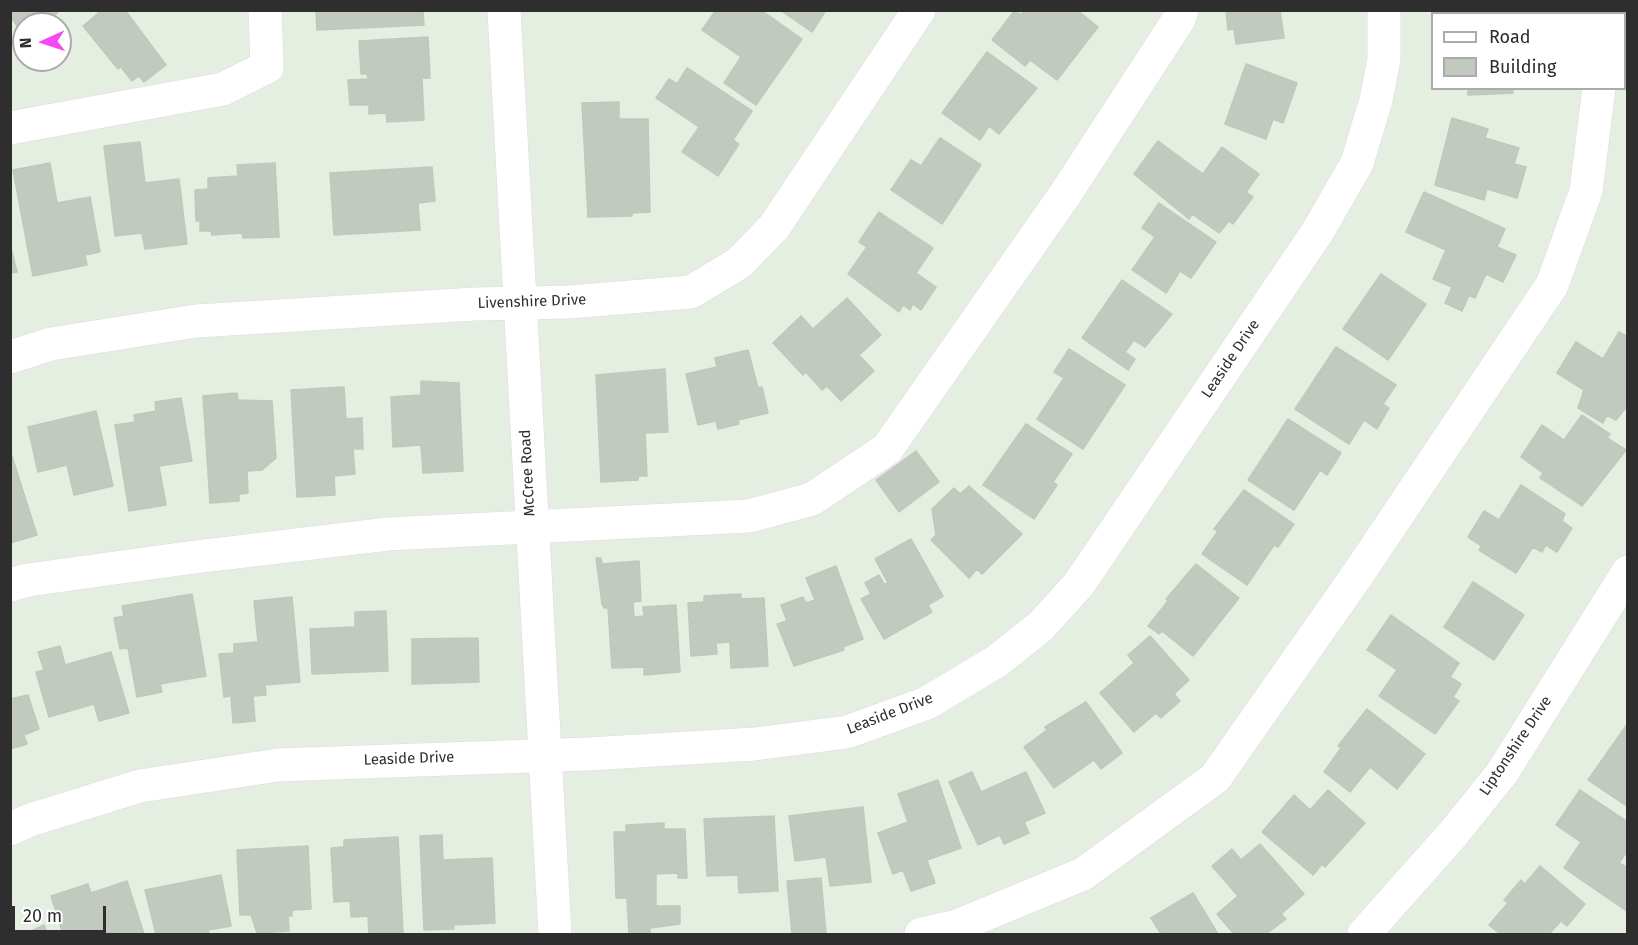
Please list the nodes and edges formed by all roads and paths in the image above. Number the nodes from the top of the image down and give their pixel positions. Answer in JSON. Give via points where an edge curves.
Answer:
{"nodes":[{"id":1,"x":265,"y":10,"type":"edge"},
{"id":2,"x":919,"y":10,"type":"edge"},
{"id":3,"x":1182,"y":10,"type":"edge"},
{"id":4,"x":1384,"y":10,"type":"edge"},
{"id":5,"x":508,"y":13,"type":"edge"},
{"id":6,"x":1599,"y":90,"type":"edge"},
{"id":7,"x":10,"y":128,"type":"edge"},
{"id":8,"x":519,"y":303,"type":"junction"},
{"id":9,"x":10,"y":357,"type":"edge"},
{"id":10,"x":531,"y":528,"type":"junction"},
{"id":11,"x":1628,"y":572,"type":"edge"},
{"id":12,"x":10,"y":585,"type":"edge"},
{"id":13,"x":543,"y":755,"type":"junction"},
{"id":14,"x":10,"y":829,"type":"edge"},
{"id":15,"x":555,"y":934,"type":"edge"},
{"id":16,"x":921,"y":934,"type":"edge"},
{"id":17,"x":1364,"y":934,"type":"edge"}],
"edges":[{"from":1,"to":7,"type":"street","via":[[267,67],[223,89]]},
{"from":2,"to":8,"type":"street","name":"Livenshire Drive","via":[[774,227],[739,263],[691,292]]},
{"from":3,"to":10,"type":"street","via":[[1066,193],[887,449],[812,499],[749,516]]},
{"from":4,"to":13,"type":"street","name":"Leaside Drive","via":[[1384,59],[1357,163],[1318,231],[1086,575],[1041,626],[997,661],[927,703],[847,732],[755,744]]},
{"from":5,"to":8,"type":"street","name":"McCree Road"},
{"from":6,"to":16,"type":"street","via":[[1586,191],[1552,285],[1215,778],[1083,874],[957,926]]},
{"from":8,"to":9,"type":"street","name":"Livenshire Drive","via":[[196,321],[51,344]]},
{"from":8,"to":10,"type":"street","name":"McCree Road"},
{"from":10,"to":12,"type":"street","via":[[388,534],[187,558]]},
{"from":10,"to":13,"type":"street","name":"McCree Road"},
{"from":11,"to":17,"type":"street","name":"Liptonshire Drive","via":[[1502,773]]},
{"from":13,"to":14,"type":"street","name":"Leaside Drive","via":[[278,765],[140,786]]},
{"from":13,"to":15,"type":"street","name":"McCree Road"}]}
